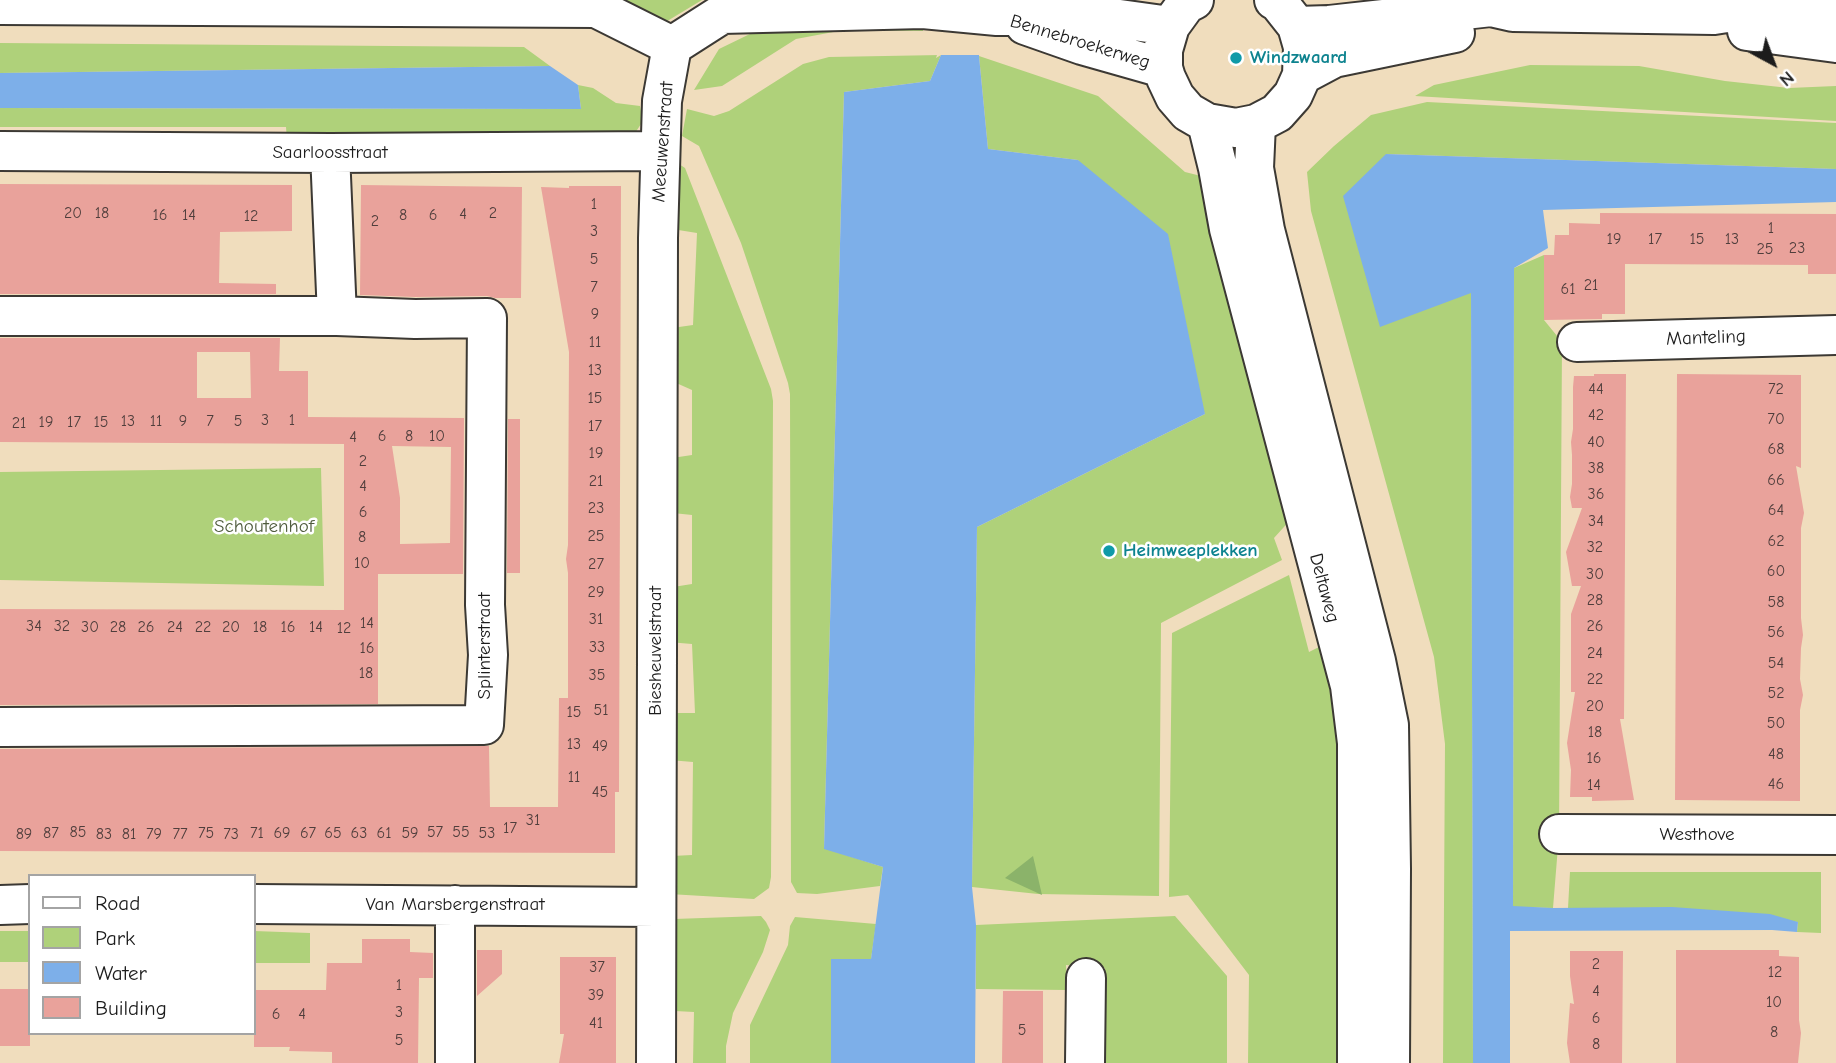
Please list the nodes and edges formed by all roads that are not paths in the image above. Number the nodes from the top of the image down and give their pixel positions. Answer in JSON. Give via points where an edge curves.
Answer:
{"nodes":[{"id":1,"x":0,"y":5,"type":"edge"},
{"id":2,"x":1513,"y":12,"type":"junction"},
{"id":3,"x":1182,"y":13,"type":"edge"},
{"id":4,"x":1285,"y":13,"type":"edge"},
{"id":5,"x":1836,"y":13,"type":"edge"},
{"id":6,"x":1714,"y":15,"type":"junction"},
{"id":7,"x":997,"y":16,"type":"junction"},
{"id":8,"x":1836,"y":43,"type":"edge"},
{"id":9,"x":672,"y":46,"type":"junction"},
{"id":10,"x":1163,"y":68,"type":"junction"},
{"id":11,"x":1302,"y":75,"type":"junction"},
{"id":12,"x":1207,"y":123,"type":"junction"},
{"id":13,"x":1256,"y":124,"type":"junction"},
{"id":14,"x":0,"y":151,"type":"edge"},
{"id":15,"x":660,"y":151,"type":"junction"},
{"id":16,"x":330,"y":153,"type":"junction"},
{"id":17,"x":658,"y":238,"type":"joint"},
{"id":18,"x":0,"y":316,"type":"edge"},
{"id":19,"x":337,"y":316,"type":"junction"},
{"id":20,"x":1836,"y":335,"type":"edge"},
{"id":21,"x":1577,"y":342,"type":"dead end"},
{"id":22,"x":0,"y":727,"type":"edge"},
{"id":23,"x":1559,"y":834,"type":"dead end"},
{"id":24,"x":1836,"y":835,"type":"edge"},
{"id":25,"x":28,"y":904,"type":"edge"},
{"id":26,"x":256,"y":904,"type":"edge"},
{"id":27,"x":0,"y":905,"type":"edge"},
{"id":28,"x":455,"y":905,"type":"junction"},
{"id":29,"x":656,"y":907,"type":"junction"},
{"id":30,"x":1086,"y":978,"type":"dead end"},
{"id":31,"x":455,"y":1063,"type":"edge"},
{"id":32,"x":656,"y":1063,"type":"edge"},
{"id":33,"x":1085,"y":1063,"type":"edge"},
{"id":34,"x":1357,"y":1063,"type":"edge"},
{"id":35,"x":1390,"y":1063,"type":"edge"}],
"edges":[{"from":1,"to":9,"type":"street","via":[[596,8]]},
{"from":2,"to":4,"type":"street","via":[[1491,7],[1329,24]]},
{"from":2,"to":6,"type":"street"},
{"from":2,"to":11,"type":"street","via":[[1474,29],[1334,58]]},
{"from":3,"to":7,"type":"street","name":"Bennebroekerweg"},
{"from":3,"to":10,"type":"street","via":[[1163,50]]},
{"from":4,"to":11,"type":"street","via":[[1303,47]]},
{"from":5,"to":6,"type":"street","via":[[1746,10]]},
{"from":6,"to":8,"type":"street","via":[[1750,33]]},
{"from":7,"to":9,"type":"street","name":"Bennebroekerweg","via":[[923,9],[722,14]]},
{"from":7,"to":10,"type":"street","name":"Bennebroekerweg"},
{"from":9,"to":15,"type":"street","name":"Meeuwenstraat","via":[[662,101]]},
{"from":10,"to":12,"type":"street","via":[[1175,97]]},
{"from":11,"to":13,"type":"street","via":[[1277,113]]},
{"from":12,"to":13,"type":"street","via":[[1236,128]]},
{"from":12,"to":34,"type":"street","name":"Deltaweg","via":[[1229,229],[1350,686],[1357,743]]},
{"from":13,"to":35,"type":"street","name":"Deltaweg","via":[[1254,168],[1265,230],[1389,725]]},
{"from":14,"to":16,"type":"street","name":"Saarloosstraat"},
{"from":15,"to":16,"type":"street","name":"Saarloosstraat"},
{"from":15,"to":17,"type":"street","name":"Meeuwenstraat"},
{"from":16,"to":19,"type":"street"},
{"from":17,"to":29,"type":"street","name":"Biesheuvelstraat"},
{"from":18,"to":19,"type":"street","name":"Splinterstraat"},
{"from":19,"to":22,"type":"street","name":"Splinterstraat","via":[[487,318],[484,725]]},
{"from":20,"to":21,"type":"street","name":"Manteling"},
{"from":23,"to":24,"type":"street","name":"Westhove"},
{"from":25,"to":27,"type":"street"},
{"from":26,"to":28,"type":"street","name":"Van Marsbergenstraat"},
{"from":28,"to":29,"type":"street","name":"Van Marsbergenstraat"},
{"from":28,"to":31,"type":"street"},
{"from":29,"to":32,"type":"street","name":"Biesheuvelstraat"},
{"from":30,"to":33,"type":"street"}]}
